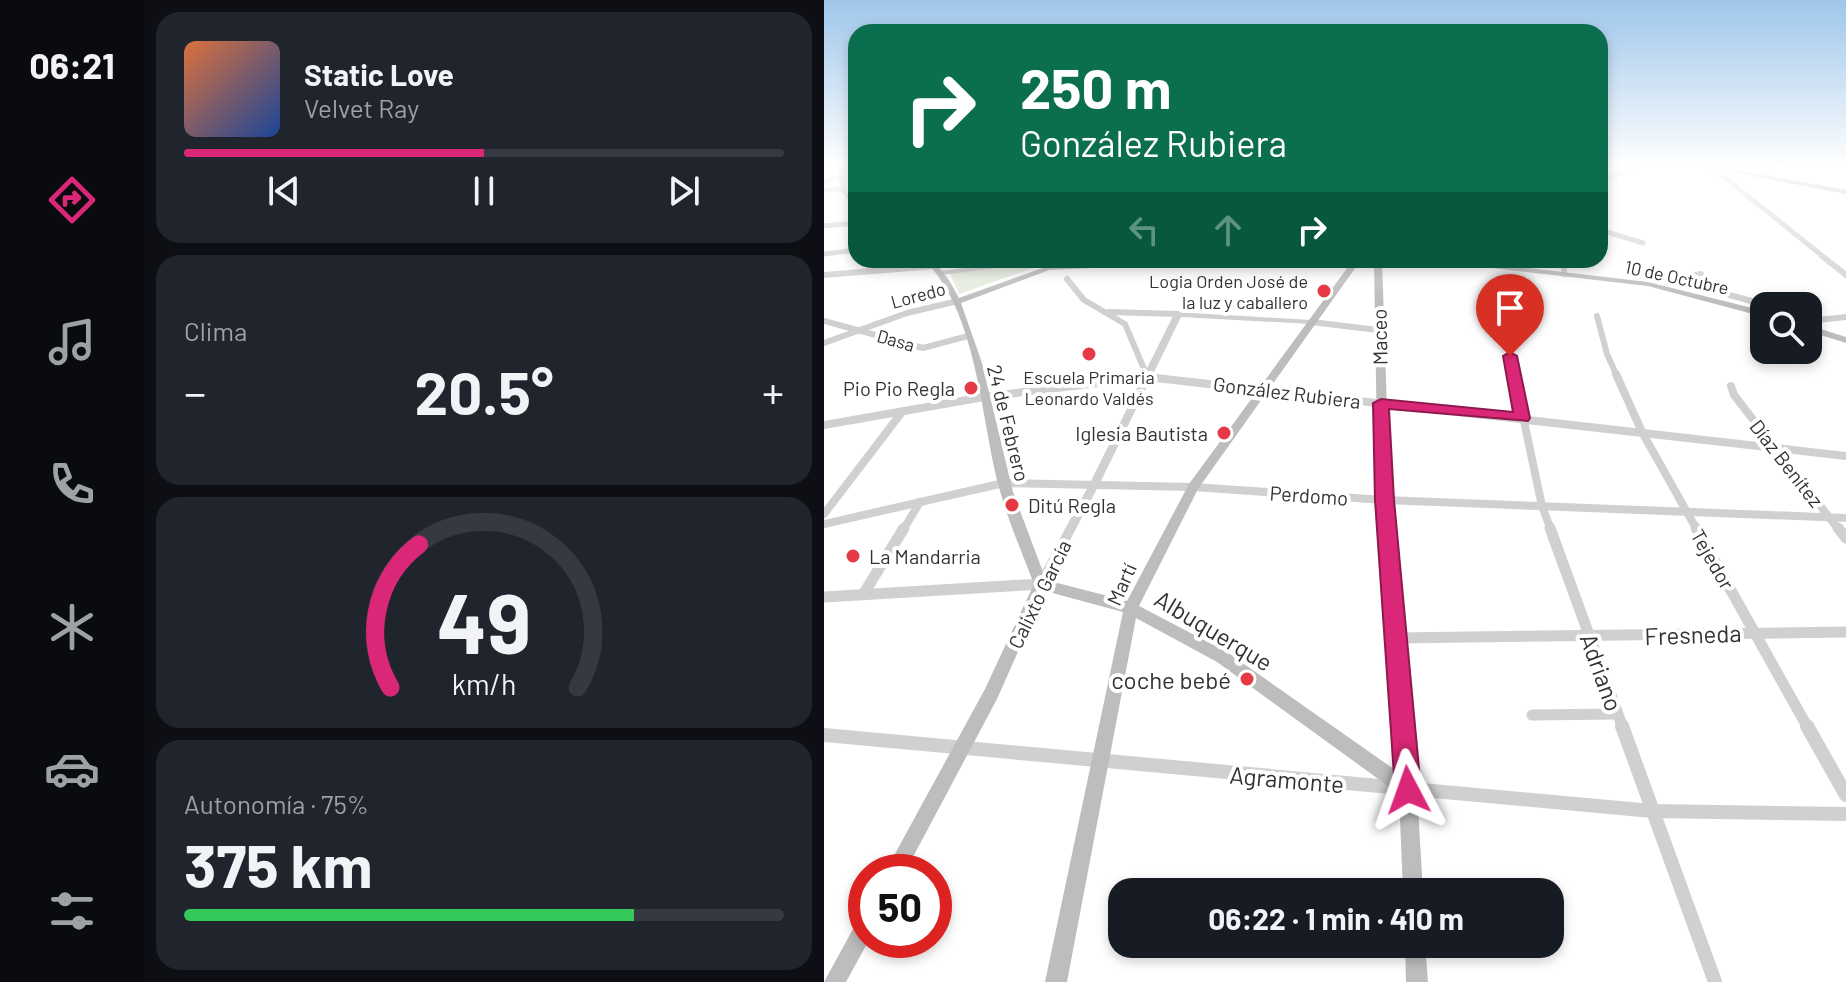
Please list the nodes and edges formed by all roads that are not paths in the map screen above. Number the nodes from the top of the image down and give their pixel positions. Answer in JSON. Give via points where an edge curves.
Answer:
{"nodes":[{"id":1,"x":1766,"y":211,"type":"edge"},
{"id":2,"x":848,"y":224,"type":"edge"},
{"id":3,"x":824,"y":226,"type":"edge"},
{"id":4,"x":1608,"y":232,"type":"edge"},
{"id":5,"x":1643,"y":243,"type":"dead end"},
{"id":6,"x":848,"y":251,"type":"edge"},
{"id":7,"x":824,"y":254,"type":"edge"},
{"id":8,"x":910,"y":268,"type":"edge"},
{"id":9,"x":935,"y":268,"type":"edge"},
{"id":10,"x":946,"y":268,"type":"edge"},
{"id":11,"x":980,"y":268,"type":"edge"},
{"id":12,"x":1059,"y":268,"type":"edge"},
{"id":13,"x":1351,"y":268,"type":"edge"},
{"id":14,"x":1378,"y":268,"type":"edge"},
{"id":15,"x":1518,"y":268,"type":"edge"},
{"id":16,"x":1564,"y":268,"type":"edge"},
{"id":17,"x":1564,"y":274,"type":"junction"},
{"id":18,"x":1701,"y":274,"type":"dead end"},
{"id":19,"x":824,"y":275,"type":"edge"},
{"id":20,"x":1846,"y":275,"type":"edge"},
{"id":21,"x":1669,"y":278,"type":"dead end"},
{"id":22,"x":1067,"y":279,"type":"dead end"},
{"id":23,"x":1686,"y":283,"type":"junction"},
{"id":24,"x":958,"y":301,"type":"junction"},
{"id":25,"x":1750,"y":301,"type":"edge"},
{"id":26,"x":1750,"y":310,"type":"edge"},
{"id":27,"x":1109,"y":312,"type":"junction"},
{"id":28,"x":1178,"y":314,"type":"junction"},
{"id":29,"x":1597,"y":316,"type":"dead end"},
{"id":30,"x":1846,"y":317,"type":"edge"},
{"id":31,"x":1822,"y":320,"type":"edge"},
{"id":32,"x":824,"y":321,"type":"edge"},
{"id":33,"x":1311,"y":322,"type":"junction"},
{"id":34,"x":859,"y":330,"type":"junction"},
{"id":35,"x":1378,"y":330,"type":"junction"},
{"id":36,"x":1822,"y":332,"type":"edge"},
{"id":37,"x":968,"y":336,"type":"junction"},
{"id":38,"x":1846,"y":340,"type":"edge"},
{"id":39,"x":824,"y":343,"type":"edge"},
{"id":40,"x":1510,"y":356,"type":"dead end"},
{"id":41,"x":1147,"y":377,"type":"junction"},
{"id":42,"x":1731,"y":386,"type":"dead end"},
{"id":43,"x":1265,"y":389,"type":"junction"},
{"id":44,"x":984,"y":397,"type":"junction"},
{"id":45,"x":1381,"y":403,"type":"junction"},
{"id":46,"x":902,"y":412,"type":"junction"},
{"id":47,"x":1522,"y":418,"type":"junction"},
{"id":48,"x":824,"y":425,"type":"edge"},
{"id":49,"x":1642,"y":432,"type":"junction"},
{"id":50,"x":1775,"y":447,"type":"junction"},
{"id":51,"x":1846,"y":456,"type":"edge"},
{"id":52,"x":1004,"y":483,"type":"junction"},
{"id":53,"x":1095,"y":483,"type":"junction"},
{"id":54,"x":1193,"y":487,"type":"junction"},
{"id":55,"x":1384,"y":500,"type":"junction"},
{"id":56,"x":920,"y":502,"type":"junction"},
{"id":57,"x":1542,"y":506,"type":"junction"},
{"id":58,"x":1687,"y":513,"type":"junction"},
{"id":59,"x":824,"y":514,"type":"edge"},
{"id":60,"x":1830,"y":518,"type":"junction"},
{"id":61,"x":1846,"y":518,"type":"edge"},
{"id":62,"x":824,"y":524,"type":"edge"},
{"id":63,"x":1846,"y":538,"type":"edge"},
{"id":64,"x":1041,"y":584,"type":"junction"},
{"id":65,"x":864,"y":593,"type":"junction"},
{"id":66,"x":824,"y":597,"type":"edge"},
{"id":67,"x":1131,"y":608,"type":"junction"},
{"id":68,"x":1846,"y":632,"type":"edge"},
{"id":69,"x":1755,"y":633,"type":"junction"},
{"id":70,"x":1589,"y":637,"type":"junction"},
{"id":71,"x":1396,"y":638,"type":"junction"},
{"id":72,"x":1617,"y":714,"type":"junction"},
{"id":73,"x":1532,"y":715,"type":"dead end"},
{"id":74,"x":824,"y":735,"type":"edge"},
{"id":75,"x":964,"y":746,"type":"junction"},
{"id":76,"x":1098,"y":762,"type":"junction"},
{"id":77,"x":1408,"y":790,"type":"junction"},
{"id":78,"x":1846,"y":795,"type":"edge"},
{"id":79,"x":1652,"y":811,"type":"junction"},
{"id":80,"x":1846,"y":814,"type":"edge"},
{"id":81,"x":905,"y":854,"type":"edge"},
{"id":82,"x":1412,"y":878,"type":"edge"},
{"id":83,"x":848,"y":958,"type":"edge"},
{"id":84,"x":1416,"y":958,"type":"edge"},
{"id":85,"x":835,"y":982,"type":"edge"},
{"id":86,"x":1056,"y":982,"type":"edge"},
{"id":87,"x":1417,"y":982,"type":"edge"},
{"id":88,"x":1715,"y":982,"type":"edge"}],
"edges":[{"from":1,"to":20,"type":"street"},
{"from":2,"to":3,"type":"street"},
{"from":4,"to":5,"type":"street"},
{"from":6,"to":7,"type":"street"},
{"from":8,"to":19,"type":"street"},
{"from":9,"to":24,"type":"main road","name":"24 de Febrero"},
{"from":10,"to":11,"type":"street"},
{"from":12,"to":24,"type":"main road","name":"Loredo"},
{"from":13,"to":33,"type":"main road","name":"Martí"},
{"from":14,"to":35,"type":"main road","name":"Maceo"},
{"from":15,"to":17,"type":"main road","name":"10 de Octubre"},
{"from":16,"to":17,"type":"street"},
{"from":17,"to":26,"type":"main road","name":"10 de Octubre","via":[[1660,286]]},
{"from":18,"to":23,"type":"street","via":[[1686,277]]},
{"from":21,"to":23,"type":"street"},
{"from":22,"to":27,"type":"street","via":[[1084,300]]},
{"from":23,"to":25,"type":"street"},
{"from":24,"to":34,"type":"street","name":"Loredo"},
{"from":24,"to":37,"type":"main road","name":"24 de Febrero"},
{"from":27,"to":28,"type":"street"},
{"from":27,"to":41,"type":"street","via":[[1131,333]]},
{"from":28,"to":33,"type":"street"},
{"from":28,"to":41,"type":"street","name":"Calixto García"},
{"from":29,"to":49,"type":"street","name":"Tejedor","via":[[1607,354]]},
{"from":30,"to":31,"type":"street"},
{"from":32,"to":34,"type":"street","name":"Dasa"},
{"from":33,"to":35,"type":"street"},
{"from":33,"to":43,"type":"main road","name":"Martí"},
{"from":34,"to":37,"type":"street","name":"Dasa","via":[[923,348]]},
{"from":34,"to":39,"type":"street","name":"Loredo"},
{"from":35,"to":45,"type":"main road","name":"Maceo"},
{"from":36,"to":38,"type":"main road"},
{"from":37,"to":44,"type":"main road","name":"24 de Febrero"},
{"from":40,"to":47,"type":"street","name":"Adriano"},
{"from":41,"to":43,"type":"street","name":"González Rubiera"},
{"from":41,"to":44,"type":"street","name":"González Rubiera"},
{"from":41,"to":53,"type":"street","name":"Calixto García"},
{"from":42,"to":50,"type":"street","name":"Díaz Benítez"},
{"from":43,"to":45,"type":"street","name":"González Rubiera"},
{"from":43,"to":54,"type":"main road","name":"Martí"},
{"from":44,"to":46,"type":"street","name":"González Rubiera"},
{"from":44,"to":52,"type":"main road","name":"24 de Febrero"},
{"from":45,"to":47,"type":"street","name":"González Rubiera"},
{"from":45,"to":55,"type":"main road","name":"Maceo"},
{"from":46,"to":48,"type":"street","name":"González Rubiera"},
{"from":46,"to":59,"type":"street"},
{"from":47,"to":49,"type":"street","name":"González Rubiera"},
{"from":47,"to":57,"type":"street","name":"Adriano"},
{"from":49,"to":50,"type":"street","name":"González Rubiera"},
{"from":49,"to":58,"type":"street","name":"Tejedor"},
{"from":50,"to":51,"type":"street","name":"González Rubiera"},
{"from":50,"to":60,"type":"street","name":"Díaz Benítez"},
{"from":52,"to":53,"type":"street","name":"Perdomo"},
{"from":52,"to":56,"type":"street","name":"Perdomo"},
{"from":52,"to":64,"type":"main road","name":"24 de Febrero"},
{"from":53,"to":54,"type":"street","name":"Perdomo"},
{"from":53,"to":64,"type":"street","name":"Calixto García"},
{"from":54,"to":55,"type":"street","name":"Perdomo"},
{"from":54,"to":67,"type":"main road","name":"Martí"},
{"from":55,"to":57,"type":"street","name":"Perdomo"},
{"from":55,"to":71,"type":"main road","name":"Maceo"},
{"from":56,"to":62,"type":"street","name":"Perdomo"},
{"from":56,"to":65,"type":"street"},
{"from":57,"to":58,"type":"street","name":"Perdomo"},
{"from":57,"to":70,"type":"street","name":"Adriano"},
{"from":58,"to":60,"type":"street","name":"Perdomo"},
{"from":58,"to":69,"type":"street","name":"Tejedor"},
{"from":60,"to":61,"type":"street","name":"Perdomo"},
{"from":60,"to":63,"type":"street","name":"Díaz Benítez"},
{"from":64,"to":65,"type":"street","name":"Albuquerque"},
{"from":64,"to":67,"type":"main road","name":"Albuquerque"},
{"from":64,"to":75,"type":"main road","name":"Calixto García"},
{"from":65,"to":66,"type":"street","name":"Albuquerque"},
{"from":67,"to":76,"type":"main road","name":"Martí"},
{"from":67,"to":77,"type":"main road","name":"Albuquerque","via":[[1222,657]]},
{"from":68,"to":69,"type":"street","name":"Fresneda"},
{"from":69,"to":70,"type":"street","name":"Fresneda"},
{"from":69,"to":78,"type":"street","name":"Tejedor"},
{"from":70,"to":71,"type":"street","name":"Fresneda"},
{"from":70,"to":72,"type":"street","name":"Adriano"},
{"from":71,"to":77,"type":"main road","name":"Maceo"},
{"from":72,"to":73,"type":"street"},
{"from":72,"to":79,"type":"street","name":"Adriano"},
{"from":74,"to":75,"type":"street","name":"Agramonte"},
{"from":75,"to":76,"type":"street","name":"Agramonte"},
{"from":75,"to":81,"type":"main road","name":"Calixto García"},
{"from":76,"to":77,"type":"street","name":"Agramonte"},
{"from":76,"to":86,"type":"main road","name":"Martí"},
{"from":77,"to":79,"type":"street","name":"Agramonte"},
{"from":77,"to":82,"type":"main road","name":"Maceo"},
{"from":79,"to":80,"type":"street","name":"Agramonte"},
{"from":79,"to":88,"type":"street","name":"Adriano"},
{"from":83,"to":85,"type":"main road"},
{"from":84,"to":87,"type":"main road"}]}
